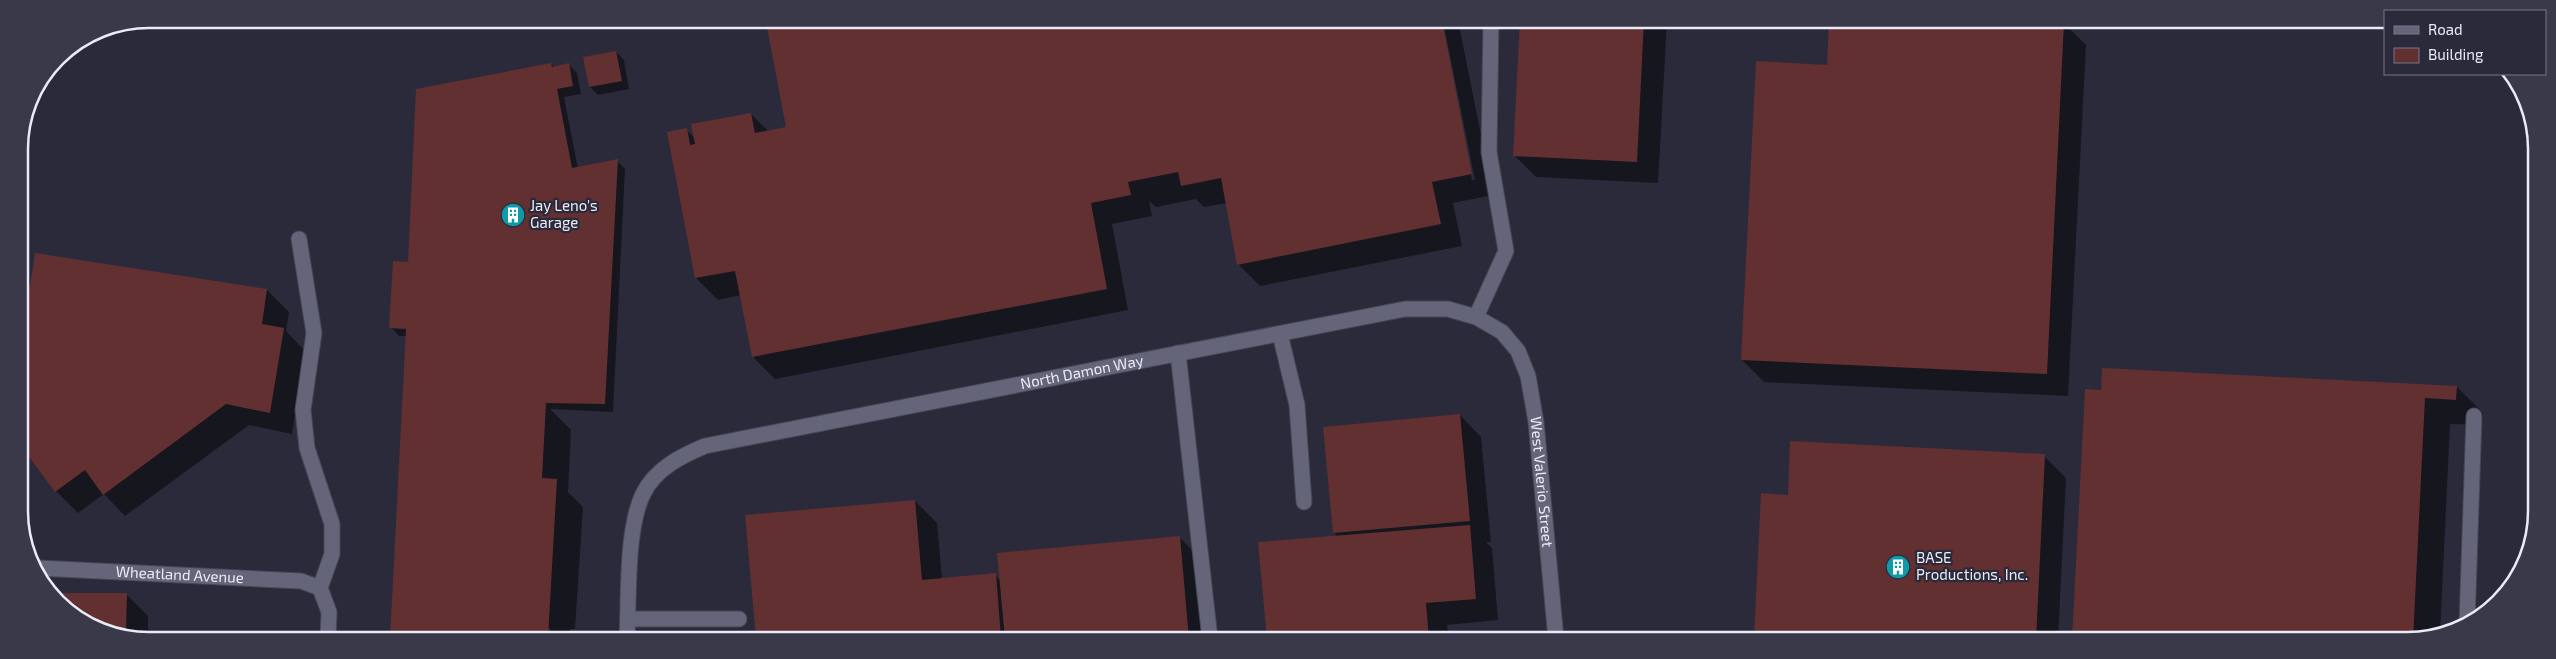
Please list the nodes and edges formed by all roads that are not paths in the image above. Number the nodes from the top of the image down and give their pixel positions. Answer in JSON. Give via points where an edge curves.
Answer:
{"nodes":[{"id":1,"x":1490,"y":28,"type":"edge"},
{"id":2,"x":299,"y":240,"type":"dead end"},
{"id":3,"x":1476,"y":316,"type":"junction"},
{"id":4,"x":1502,"y":332,"type":"joint"},
{"id":5,"x":1280,"y":334,"type":"junction"},
{"id":6,"x":1178,"y":353,"type":"junction"},
{"id":7,"x":2474,"y":416,"type":"dead end"},
{"id":8,"x":1304,"y":502,"type":"dead end"},
{"id":9,"x":42,"y":568,"type":"edge"},
{"id":10,"x":320,"y":588,"type":"junction"},
{"id":11,"x":2467,"y":615,"type":"edge"},
{"id":12,"x":628,"y":619,"type":"junction"},
{"id":13,"x":739,"y":619,"type":"dead end"},
{"id":14,"x":1555,"y":631,"type":"edge"},
{"id":15,"x":328,"y":632,"type":"edge"},
{"id":16,"x":627,"y":632,"type":"edge"},
{"id":17,"x":1209,"y":632,"type":"edge"}],
"edges":[{"from":1,"to":3,"type":"street","via":[[1489,152],[1506,251]]},
{"from":2,"to":10,"type":"street","via":[[314,333],[303,410],[306,438],[332,524],[332,554]]},
{"from":3,"to":4,"type":"street","name":"North Damon Way"},
{"from":3,"to":5,"type":"street","name":"North Damon Way","via":[[1448,309],[1405,309]]},
{"from":4,"to":14,"type":"street","name":"West Valerio Street","via":[[1518,351],[1528,376],[1536,422]]},
{"from":5,"to":6,"type":"street","name":"North Damon Way"},
{"from":5,"to":8,"type":"street","via":[[1297,405]]},
{"from":6,"to":12,"type":"street","name":"North Damon Way","via":[[728,440],[682,456],[663,468],[643,493],[634,524]]},
{"from":6,"to":17,"type":"street"},
{"from":7,"to":11,"type":"street"},
{"from":9,"to":10,"type":"street","name":"Wheatland Avenue","via":[[301,581]]},
{"from":10,"to":15,"type":"street","via":[[329,612]]},
{"from":12,"to":13,"type":"street"},
{"from":12,"to":16,"type":"street","name":"North Damon Way"}]}
